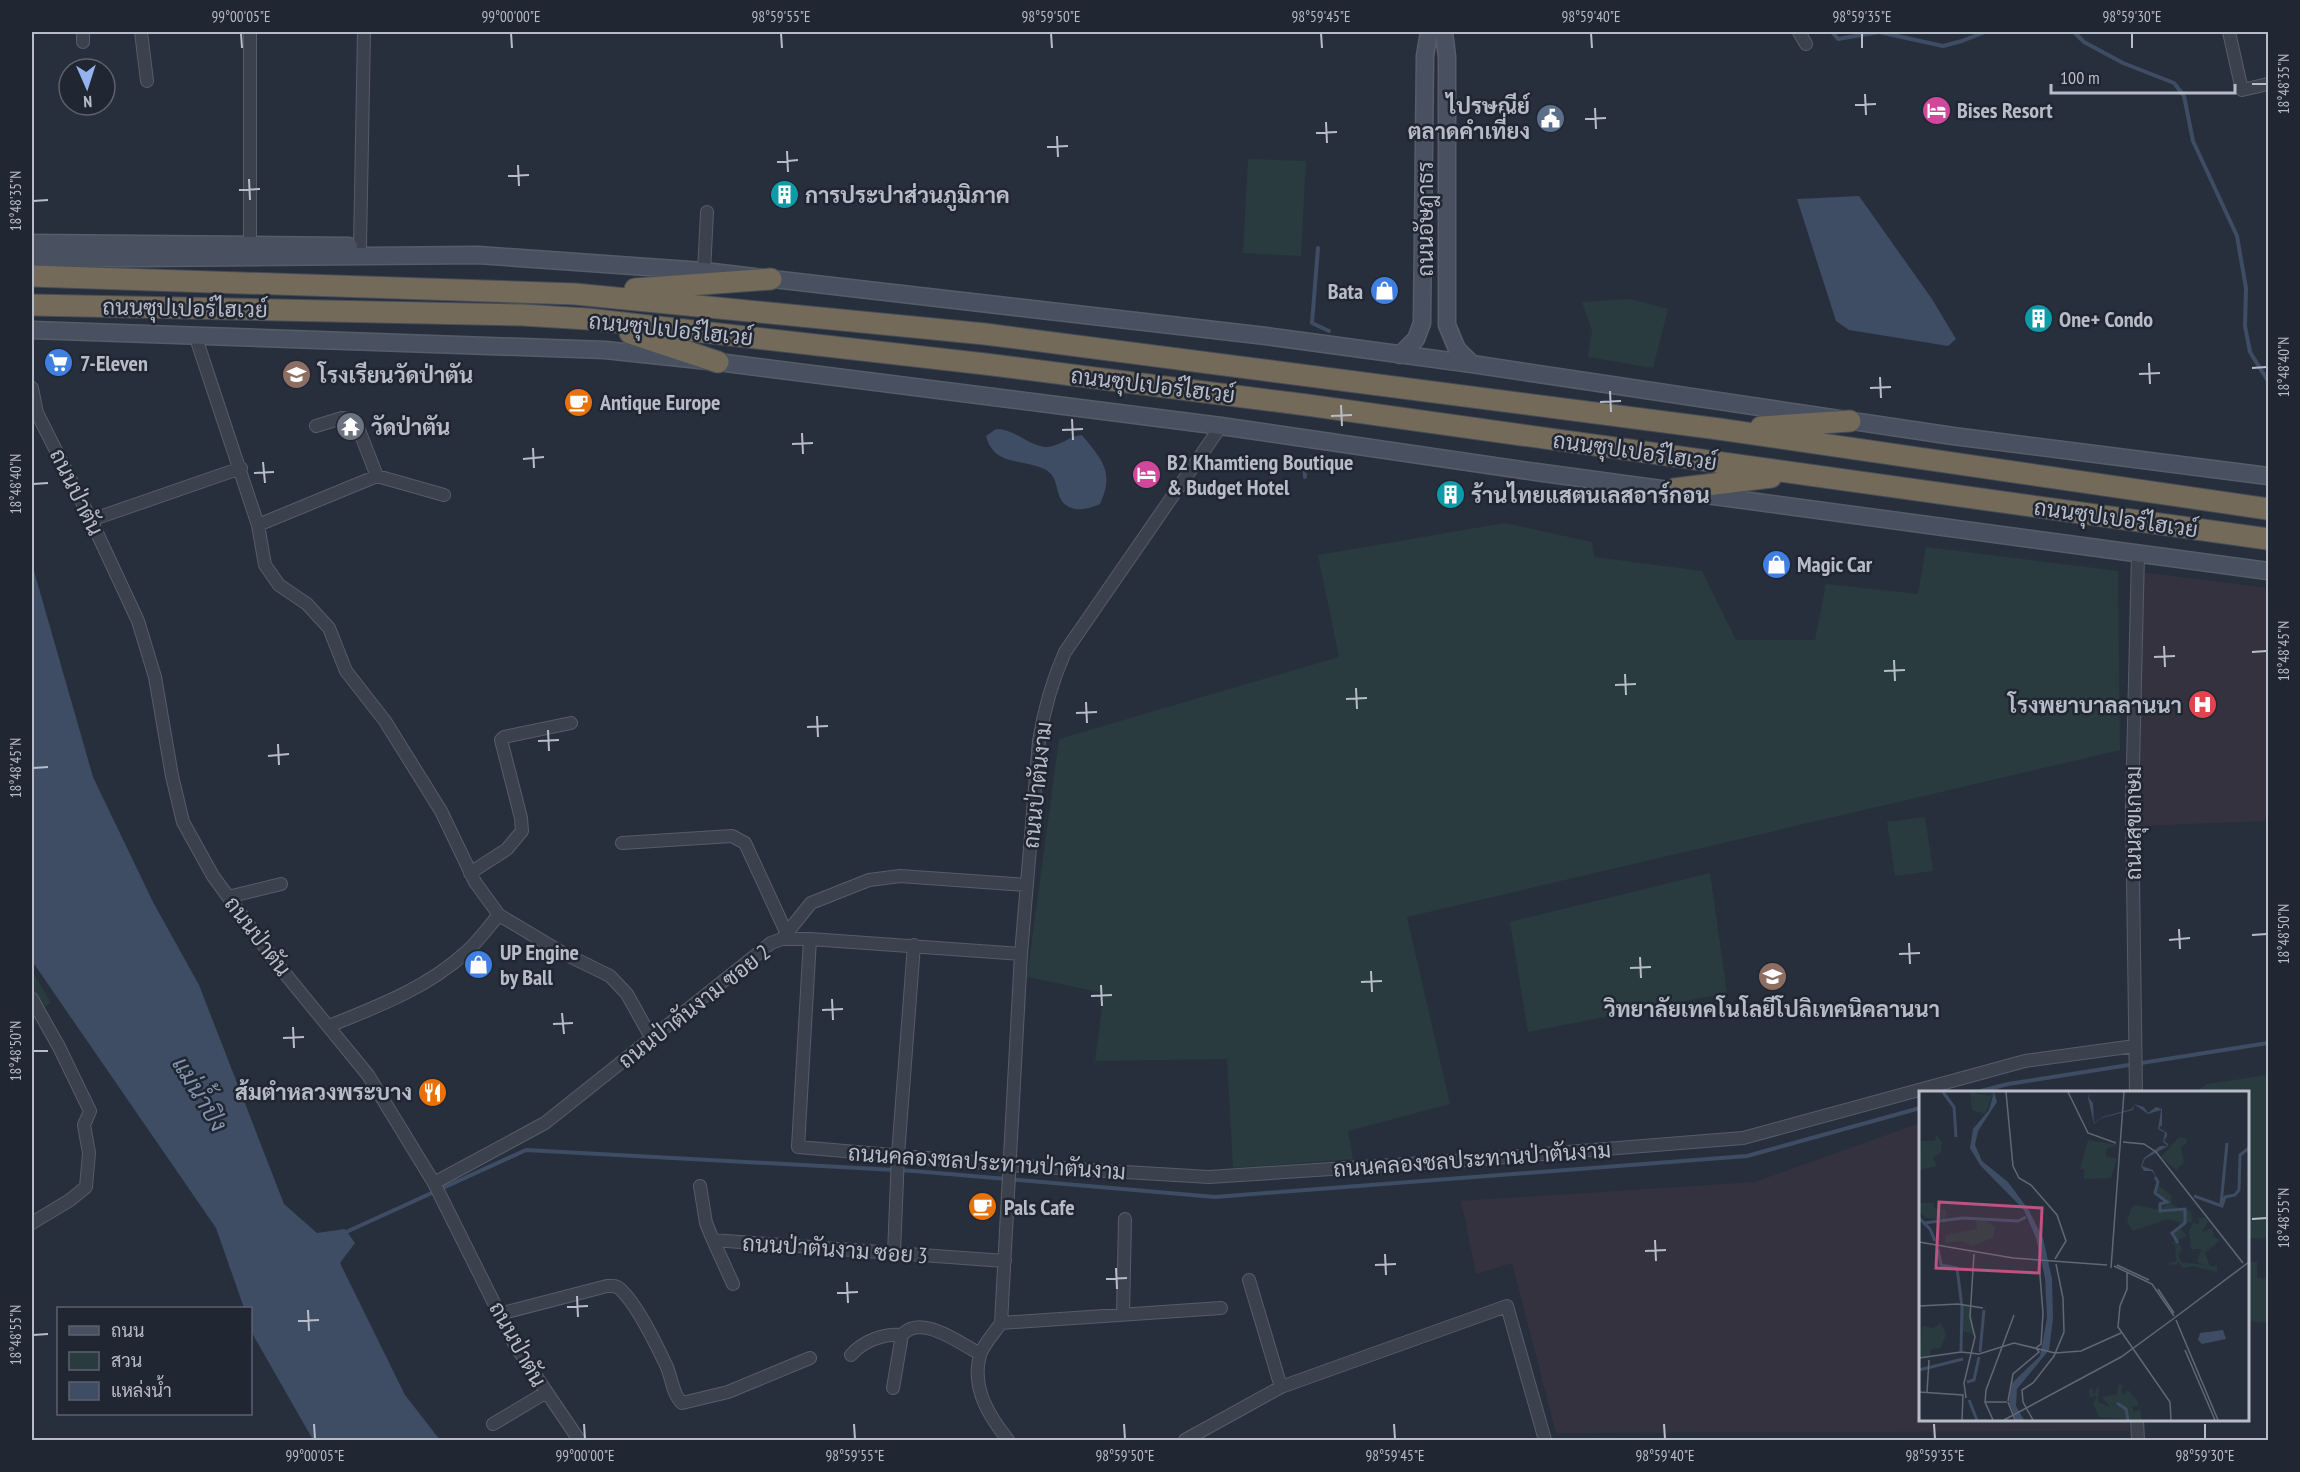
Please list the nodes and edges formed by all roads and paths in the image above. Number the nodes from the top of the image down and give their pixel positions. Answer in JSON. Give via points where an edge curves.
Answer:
{"nodes":[{"id":1,"x":141,"y":32,"type":"edge"},
{"id":2,"x":250,"y":32,"type":"edge"},
{"id":3,"x":364,"y":32,"type":"edge"},
{"id":4,"x":1429,"y":32,"type":"edge"},
{"id":5,"x":1443,"y":32,"type":"edge"},
{"id":6,"x":1798,"y":32,"type":"edge"},
{"id":7,"x":2229,"y":32,"type":"edge"},
{"id":8,"x":1806,"y":44,"type":"dead end"},
{"id":9,"x":147,"y":81,"type":"dead end"},
{"id":10,"x":2268,"y":84,"type":"edge"},
{"id":11,"x":1448,"y":141,"type":"junction"},
{"id":12,"x":1424,"y":142,"type":"junction"},
{"id":13,"x":707,"y":212,"type":"dead end"},
{"id":14,"x":32,"y":243,"type":"edge"},
{"id":15,"x":250,"y":245,"type":"junction"},
{"id":16,"x":360,"y":246,"type":"junction"},
{"id":17,"x":478,"y":255,"type":"junction"},
{"id":18,"x":32,"y":259,"type":"edge"},
{"id":19,"x":74,"y":269,"type":"junction"},
{"id":20,"x":704,"y":271,"type":"junction"},
{"id":21,"x":32,"y":276,"type":"edge"},
{"id":22,"x":771,"y":279,"type":"junction"},
{"id":23,"x":575,"y":294,"type":"junction"},
{"id":24,"x":32,"y":305,"type":"edge"},
{"id":25,"x":588,"y":319,"type":"junction"},
{"id":26,"x":32,"y":330,"type":"edge"},
{"id":27,"x":32,"y":340,"type":"edge"},
{"id":28,"x":198,"y":344,"type":"junction"},
{"id":29,"x":604,"y":350,"type":"junction"},
{"id":30,"x":1400,"y":355,"type":"junction"},
{"id":31,"x":718,"y":362,"type":"junction"},
{"id":32,"x":1472,"y":364,"type":"junction"},
{"id":33,"x":32,"y":388,"type":"edge"},
{"id":34,"x":1850,"y":421,"type":"junction"},
{"id":35,"x":316,"y":426,"type":"dead end"},
{"id":36,"x":1221,"y":426,"type":"junction"},
{"id":37,"x":1719,"y":429,"type":"junction"},
{"id":38,"x":241,"y":468,"type":"junction"},
{"id":39,"x":1798,"y":474,"type":"junction"},
{"id":40,"x":377,"y":476,"type":"junction"},
{"id":41,"x":2268,"y":477,"type":"edge"},
{"id":42,"x":1674,"y":489,"type":"junction"},
{"id":43,"x":444,"y":495,"type":"dead end"},
{"id":44,"x":2268,"y":509,"type":"edge"},
{"id":45,"x":92,"y":520,"type":"junction"},
{"id":46,"x":258,"y":525,"type":"junction"},
{"id":47,"x":2268,"y":539,"type":"edge"},
{"id":48,"x":2138,"y":554,"type":"junction"},
{"id":49,"x":2268,"y":571,"type":"edge"},
{"id":50,"x":571,"y":723,"type":"dead end"},
{"id":51,"x":622,"y":843,"type":"dead end"},
{"id":52,"x":470,"y":873,"type":"junction"},
{"id":53,"x":281,"y":884,"type":"dead end"},
{"id":54,"x":1027,"y":885,"type":"junction"},
{"id":55,"x":228,"y":897,"type":"junction"},
{"id":56,"x":499,"y":915,"type":"junction"},
{"id":57,"x":785,"y":936,"type":"junction"},
{"id":58,"x":810,"y":939,"type":"junction"},
{"id":59,"x":914,"y":945,"type":"junction"},
{"id":60,"x":1021,"y":954,"type":"junction"},
{"id":61,"x":32,"y":999,"type":"edge"},
{"id":62,"x":329,"y":1026,"type":"junction"},
{"id":63,"x":652,"y":1039,"type":"junction"},
{"id":64,"x":2135,"y":1046,"type":"junction"},
{"id":65,"x":2136,"y":1088,"type":"edge"},
{"id":66,"x":898,"y":1155,"type":"junction"},
{"id":67,"x":1008,"y":1165,"type":"junction"},
{"id":68,"x":434,"y":1183,"type":"junction"},
{"id":69,"x":700,"y":1186,"type":"dead end"},
{"id":70,"x":1125,"y":1219,"type":"dead end"},
{"id":71,"x":32,"y":1223,"type":"edge"},
{"id":72,"x":713,"y":1240,"type":"junction"},
{"id":73,"x":894,"y":1253,"type":"junction"},
{"id":74,"x":1005,"y":1260,"type":"junction"},
{"id":75,"x":1249,"y":1280,"type":"dead end"},
{"id":76,"x":733,"y":1284,"type":"dead end"},
{"id":77,"x":1221,"y":1308,"type":"dead end"},
{"id":78,"x":500,"y":1314,"type":"junction"},
{"id":79,"x":1123,"y":1315,"type":"junction"},
{"id":80,"x":1000,"y":1323,"type":"junction"},
{"id":81,"x":902,"y":1335,"type":"junction"},
{"id":82,"x":980,"y":1354,"type":"junction"},
{"id":83,"x":851,"y":1355,"type":"dead end"},
{"id":84,"x":810,"y":1358,"type":"dead end"},
{"id":85,"x":1281,"y":1387,"type":"junction"},
{"id":86,"x":893,"y":1388,"type":"dead end"},
{"id":87,"x":545,"y":1393,"type":"junction"},
{"id":88,"x":2137,"y":1421,"type":"edge"},
{"id":89,"x":493,"y":1424,"type":"dead end"},
{"id":90,"x":579,"y":1440,"type":"edge"},
{"id":91,"x":1008,"y":1440,"type":"edge"},
{"id":92,"x":1185,"y":1440,"type":"edge"},
{"id":93,"x":1545,"y":1440,"type":"edge"},
{"id":94,"x":2138,"y":1440,"type":"edge"}],
"edges":[{"from":1,"to":9,"type":"street"},
{"from":2,"to":15,"type":"street"},
{"from":3,"to":16,"type":"street"},
{"from":4,"to":12,"type":"main road","name":"ถนนอัษฎาธร"},
{"from":5,"to":11,"type":"main road","name":"ถนนอัษฎาธร"},
{"from":6,"to":8,"type":"street"},
{"from":7,"to":10,"type":"street","via":[[2242,90]]},
{"from":11,"to":12,"type":"main road"},
{"from":11,"to":32,"type":"main road","name":"ถนนอัษฎาธร","via":[[1447,325],[1457,349]]},
{"from":12,"to":30,"type":"main road","name":"ถนนอัษฎาธร","via":[[1422,323],[1416,339]]},
{"from":13,"to":20,"type":"street"},
{"from":14,"to":15,"type":"main road"},
{"from":15,"to":16,"type":"main road"},
{"from":16,"to":17,"type":"main road"},
{"from":17,"to":19,"type":"main road"},
{"from":17,"to":20,"type":"main road"},
{"from":18,"to":19,"type":"main road"},
{"from":19,"to":21,"type":"highway","name":"ถนนซุปเปอร์ไฮเวย์"},
{"from":19,"to":23,"type":"highway","name":"ถนนซุปเปอร์ไฮเวย์"},
{"from":20,"to":22,"type":"main road"},
{"from":22,"to":23,"type":"highway"},
{"from":22,"to":30,"type":"main road"},
{"from":23,"to":37,"type":"highway","name":"ถนนซุปเปอร์ไฮเวย์","via":[[985,334]]},
{"from":24,"to":25,"type":"highway","name":"ถนนซุปเปอร์ไฮเวย์"},
{"from":25,"to":31,"type":"highway"},
{"from":25,"to":39,"type":"highway","name":"ถนนซุปเปอร์ไฮเวย์","via":[[1307,405]]},
{"from":26,"to":29,"type":"main road"},
{"from":27,"to":28,"type":"main road"},
{"from":28,"to":29,"type":"main road","via":[[544,356]]},
{"from":28,"to":38,"type":"street"},
{"from":29,"to":31,"type":"main road"},
{"from":30,"to":32,"type":"main road"},
{"from":31,"to":36,"type":"main road"},
{"from":32,"to":34,"type":"main road"},
{"from":33,"to":45,"type":"street","name":"ถนนป่าตัน","via":[[38,413]]},
{"from":34,"to":37,"type":"highway"},
{"from":34,"to":41,"type":"main road"},
{"from":35,"to":40,"type":"street","via":[[342,418],[355,420]]},
{"from":36,"to":42,"type":"main road"},
{"from":36,"to":54,"type":"street","name":"ถนนป่าตันงาม","via":[[1065,652],[1053,680],[1039,741]]},
{"from":37,"to":44,"type":"highway","name":"ถนนซุปเปอร์ไฮเวย์"},
{"from":38,"to":45,"type":"street"},
{"from":38,"to":46,"type":"street"},
{"from":39,"to":42,"type":"highway"},
{"from":39,"to":47,"type":"highway","name":"ถนนซุปเปอร์ไฮเวย์"},
{"from":40,"to":43,"type":"street"},
{"from":40,"to":46,"type":"street"},
{"from":42,"to":48,"type":"main road"},
{"from":45,"to":55,"type":"street","name":"ถนนป่าตัน","via":[[138,621],[155,677],[183,822]]},
{"from":46,"to":52,"type":"street","via":[[265,565],[279,585],[308,604],[329,628],[346,670],[385,721],[441,811]]},
{"from":48,"to":49,"type":"main road"},
{"from":48,"to":64,"type":"street","name":"ถนนสุขเกษม","via":[[2132,807]]},
{"from":50,"to":52,"type":"street","via":[[501,740],[522,831],[507,849]]},
{"from":51,"to":57,"type":"street","via":[[732,836],[745,843]]},
{"from":52,"to":56,"type":"street"},
{"from":53,"to":55,"type":"street"},
{"from":54,"to":57,"type":"street","via":[[900,876],[869,880],[811,903]]},
{"from":54,"to":60,"type":"street","name":"ถนนป่าตันงาม"},
{"from":55,"to":62,"type":"street","name":"ถนนป่าตัน"},
{"from":56,"to":62,"type":"street","via":[[465,954],[423,983]]},
{"from":56,"to":63,"type":"street","via":[[610,976],[627,994]]},
{"from":57,"to":58,"type":"street","name":"ถนนป่าตันงาม ซอย 2"},
{"from":57,"to":63,"type":"street","name":"ถนนป่าตันงาม ซอย 2","via":[[758,952]]},
{"from":58,"to":59,"type":"street","name":"ถนนป่าตันงาม ซอย 2"},
{"from":58,"to":66,"type":"street","name":"ถนนคลองชลประทานป่าตันงาม","via":[[798,1147]]},
{"from":59,"to":60,"type":"street","name":"ถนนป่าตันงาม ซอย 2"},
{"from":59,"to":66,"type":"street"},
{"from":60,"to":67,"type":"street","name":"ถนนป่าตันงาม"},
{"from":61,"to":71,"type":"street","via":[[90,1111],[84,1125],[89,1153],[86,1187]]},
{"from":62,"to":68,"type":"street","name":"ถนนป่าตัน","via":[[368,1075]]},
{"from":63,"to":68,"type":"street","name":"ถนนป่าตันงาม ซอย 2","via":[[545,1123]]},
{"from":64,"to":65,"type":"street","name":"ถนนสุขเกษม"},
{"from":64,"to":67,"type":"street","name":"ถนนคลองชลประทานป่าตันงาม","via":[[2025,1061],[1743,1138],[1209,1177]]},
{"from":66,"to":67,"type":"street","name":"ถนนคลองชลประทานป่าตันงาม"},
{"from":66,"to":73,"type":"street"},
{"from":67,"to":74,"type":"street","name":"ถนนป่าตันงาม"},
{"from":68,"to":78,"type":"street","name":"ถนนป่าตัน"},
{"from":69,"to":72,"type":"street"},
{"from":70,"to":79,"type":"street"},
{"from":72,"to":73,"type":"street","name":"ถนนป่าตันงาม ซอย 3"},
{"from":72,"to":76,"type":"street","name":"ถนนป่าตันงาม ซอย 3"},
{"from":73,"to":74,"type":"street","name":"ถนนป่าตันงาม ซอย 3"},
{"from":74,"to":80,"type":"street","name":"ถนนป่าตันงาม"},
{"from":75,"to":85,"type":"street"},
{"from":77,"to":79,"type":"street"},
{"from":78,"to":84,"type":"street","via":[[616,1286],[642,1319],[682,1403],[728,1392]]},
{"from":78,"to":87,"type":"street","name":"ถนนป่าตัน"},
{"from":79,"to":80,"type":"street"},
{"from":80,"to":82,"type":"street"},
{"from":81,"to":82,"type":"street","via":[[919,1326]]},
{"from":81,"to":83,"type":"street","via":[[888,1334]]},
{"from":81,"to":86,"type":"street"},
{"from":82,"to":91,"type":"street","via":[[979,1393]]},
{"from":85,"to":92,"type":"street"},
{"from":85,"to":93,"type":"street","via":[[1507,1306]]},
{"from":87,"to":89,"type":"street"},
{"from":87,"to":90,"type":"street","name":"ถนนป่าตัน"},
{"from":88,"to":94,"type":"street"}]}
